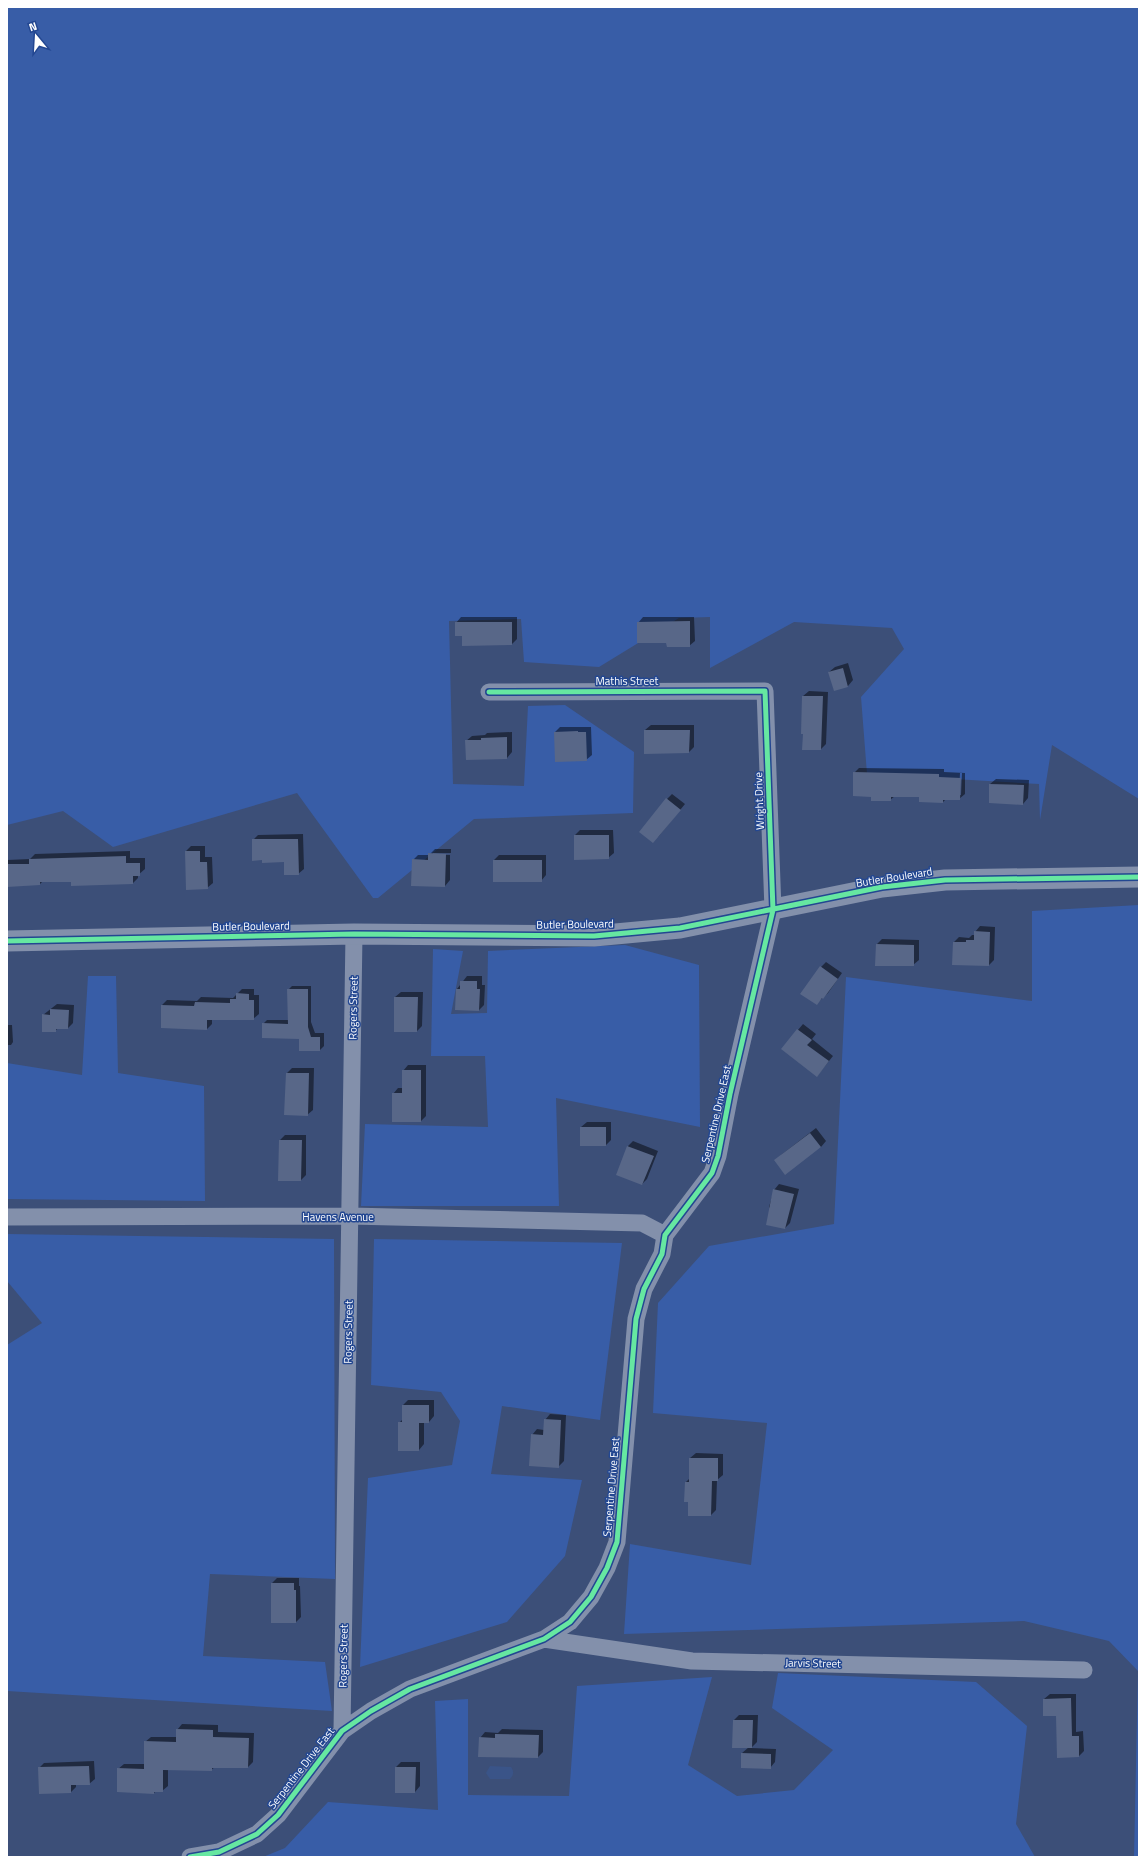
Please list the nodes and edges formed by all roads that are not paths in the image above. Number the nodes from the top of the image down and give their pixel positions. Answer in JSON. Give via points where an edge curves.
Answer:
{"nodes":[{"id":1,"x":765,"y":691,"type":"joint"},
{"id":2,"x":490,"y":692,"type":"dead end"},
{"id":3,"x":1139,"y":876,"type":"edge"},
{"id":4,"x":773,"y":910,"type":"junction"},
{"id":5,"x":354,"y":934,"type":"junction"},
{"id":6,"x":7,"y":941,"type":"edge"},
{"id":7,"x":350,"y":1216,"type":"junction"},
{"id":8,"x":7,"y":1217,"type":"edge"},
{"id":9,"x":665,"y":1236,"type":"junction"},
{"id":10,"x":544,"y":1639,"type":"junction"},
{"id":11,"x":1084,"y":1670,"type":"dead end"},
{"id":12,"x":342,"y":1731,"type":"junction"},
{"id":13,"x":190,"y":1857,"type":"edge"}],
"edges":[{"from":1,"to":2,"type":"street","name":"Mathis Street"},
{"from":1,"to":4,"type":"street","name":"Wright Drive"},
{"from":3,"to":4,"type":"street","name":"Butler Boulevard","via":[[945,880],[882,887]]},
{"from":4,"to":5,"type":"street","name":"Butler Boulevard","via":[[680,928],[594,936]]},
{"from":4,"to":9,"type":"street","name":"Serpentine Drive East","via":[[718,1156],[712,1174]]},
{"from":5,"to":6,"type":"street","name":"Butler Boulevard"},
{"from":5,"to":7,"type":"street","name":"Rogers Street"},
{"from":7,"to":8,"type":"street","name":"Havens Avenue"},
{"from":7,"to":9,"type":"street","name":"Havens Avenue","via":[[642,1223]]},
{"from":7,"to":12,"type":"street","name":"Rogers Street"},
{"from":9,"to":10,"type":"street","name":"Serpentine Drive East","via":[[662,1254],[644,1289],[636,1319],[617,1542],[607,1568],[591,1597],[570,1622]]},
{"from":10,"to":11,"type":"street","name":"Jarvis Street","via":[[692,1661]]},
{"from":10,"to":12,"type":"street","name":"Serpentine Drive East","via":[[410,1689]]},
{"from":12,"to":13,"type":"street","name":"Serpentine Drive East","via":[[278,1814],[257,1834],[219,1852]]}]}
